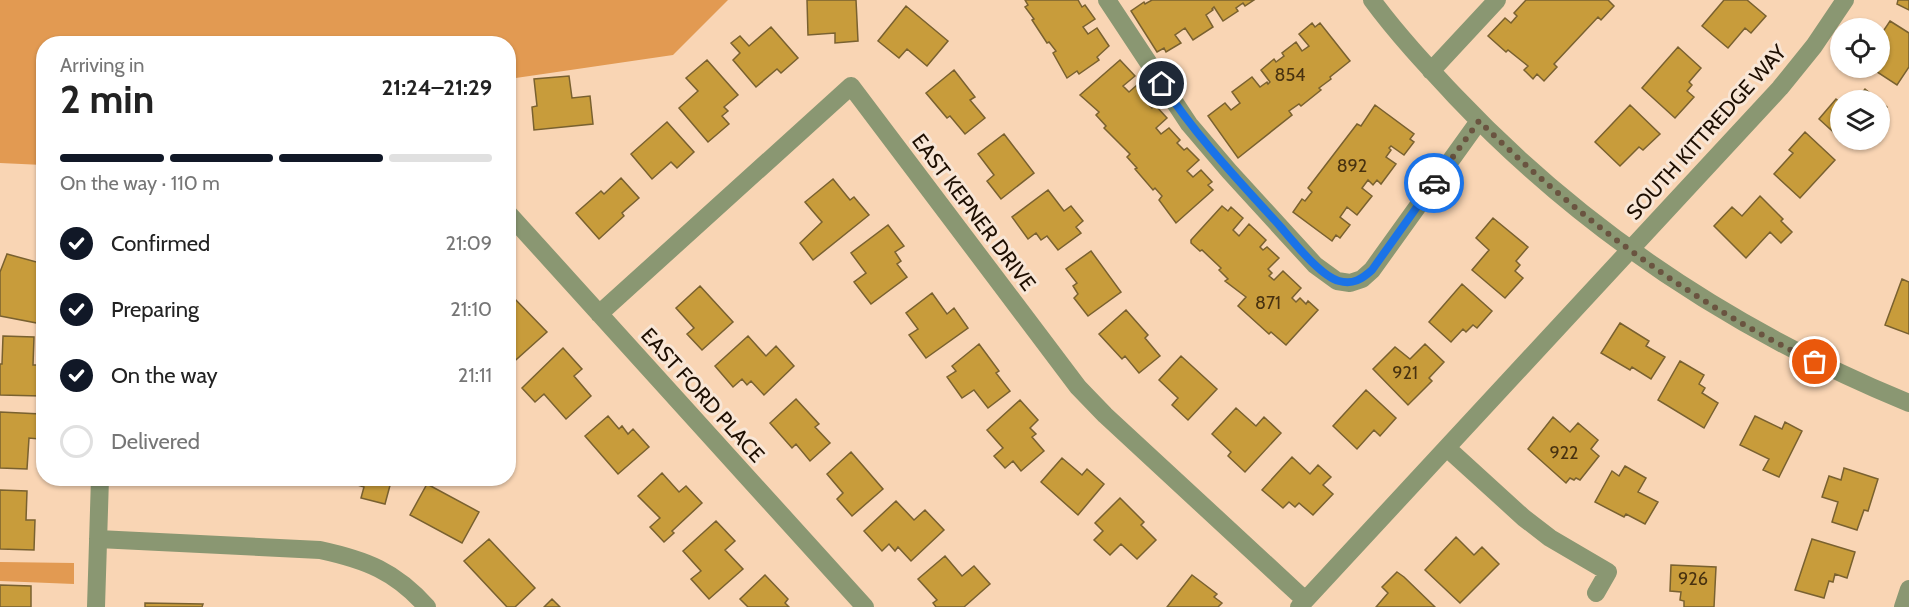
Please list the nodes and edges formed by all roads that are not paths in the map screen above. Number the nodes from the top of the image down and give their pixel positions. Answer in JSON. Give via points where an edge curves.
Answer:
{"nodes":[{"id":1,"x":1107,"y":0,"type":"edge"},
{"id":2,"x":1372,"y":0,"type":"edge"},
{"id":3,"x":1497,"y":0,"type":"edge"},
{"id":4,"x":1845,"y":0,"type":"edge"},
{"id":5,"x":1431,"y":71,"type":"junction"},
{"id":6,"x":1479,"y":121,"type":"junction"},
{"id":7,"x":516,"y":222,"type":"edge"},
{"id":8,"x":1629,"y":250,"type":"junction"},
{"id":9,"x":599,"y":314,"type":"junction"},
{"id":10,"x":1909,"y":403,"type":"edge"},
{"id":11,"x":1447,"y":448,"type":"junction"},
{"id":12,"x":100,"y":486,"type":"edge"},
{"id":13,"x":99,"y":539,"type":"junction"},
{"id":14,"x":1909,"y":589,"type":"edge"},
{"id":15,"x":1596,"y":593,"type":"dead end"},
{"id":16,"x":1302,"y":604,"type":"edge"},
{"id":17,"x":96,"y":607,"type":"edge"},
{"id":18,"x":427,"y":607,"type":"edge"},
{"id":19,"x":865,"y":607,"type":"edge"},
{"id":20,"x":1903,"y":607,"type":"edge"}],
"edges":[{"from":1,"to":6,"type":"street","via":[[1189,124],[1315,265],[1337,281],[1350,283],[1372,270]]},
{"from":2,"to":5,"type":"street"},
{"from":3,"to":5,"type":"street"},
{"from":4,"to":8,"type":"street","name":"SOUTH KITTREDGE WAY","via":[[1780,88]]},
{"from":5,"to":6,"type":"street"},
{"from":6,"to":8,"type":"street","via":[[1565,200]]},
{"from":7,"to":9,"type":"street","name":"EAST FORD PLACE"},
{"from":8,"to":10,"type":"street","via":[[1748,326],[1855,381]]},
{"from":8,"to":11,"type":"street","name":"SOUTH KITTREDGE WAY"},
{"from":9,"to":16,"type":"street","name":"EAST KEPNER DRIVE","via":[[851,86],[1078,387]]},
{"from":9,"to":19,"type":"street","name":"EAST FORD PLACE"},
{"from":11,"to":15,"type":"street","via":[[1524,518],[1608,572]]},
{"from":11,"to":16,"type":"street","name":"SOUTH KITTREDGE WAY"},
{"from":12,"to":13,"type":"street"},
{"from":13,"to":17,"type":"street"},
{"from":13,"to":18,"type":"street","via":[[320,550],[353,557],[385,571],[413,591]]},
{"from":14,"to":20,"type":"street"}]}
